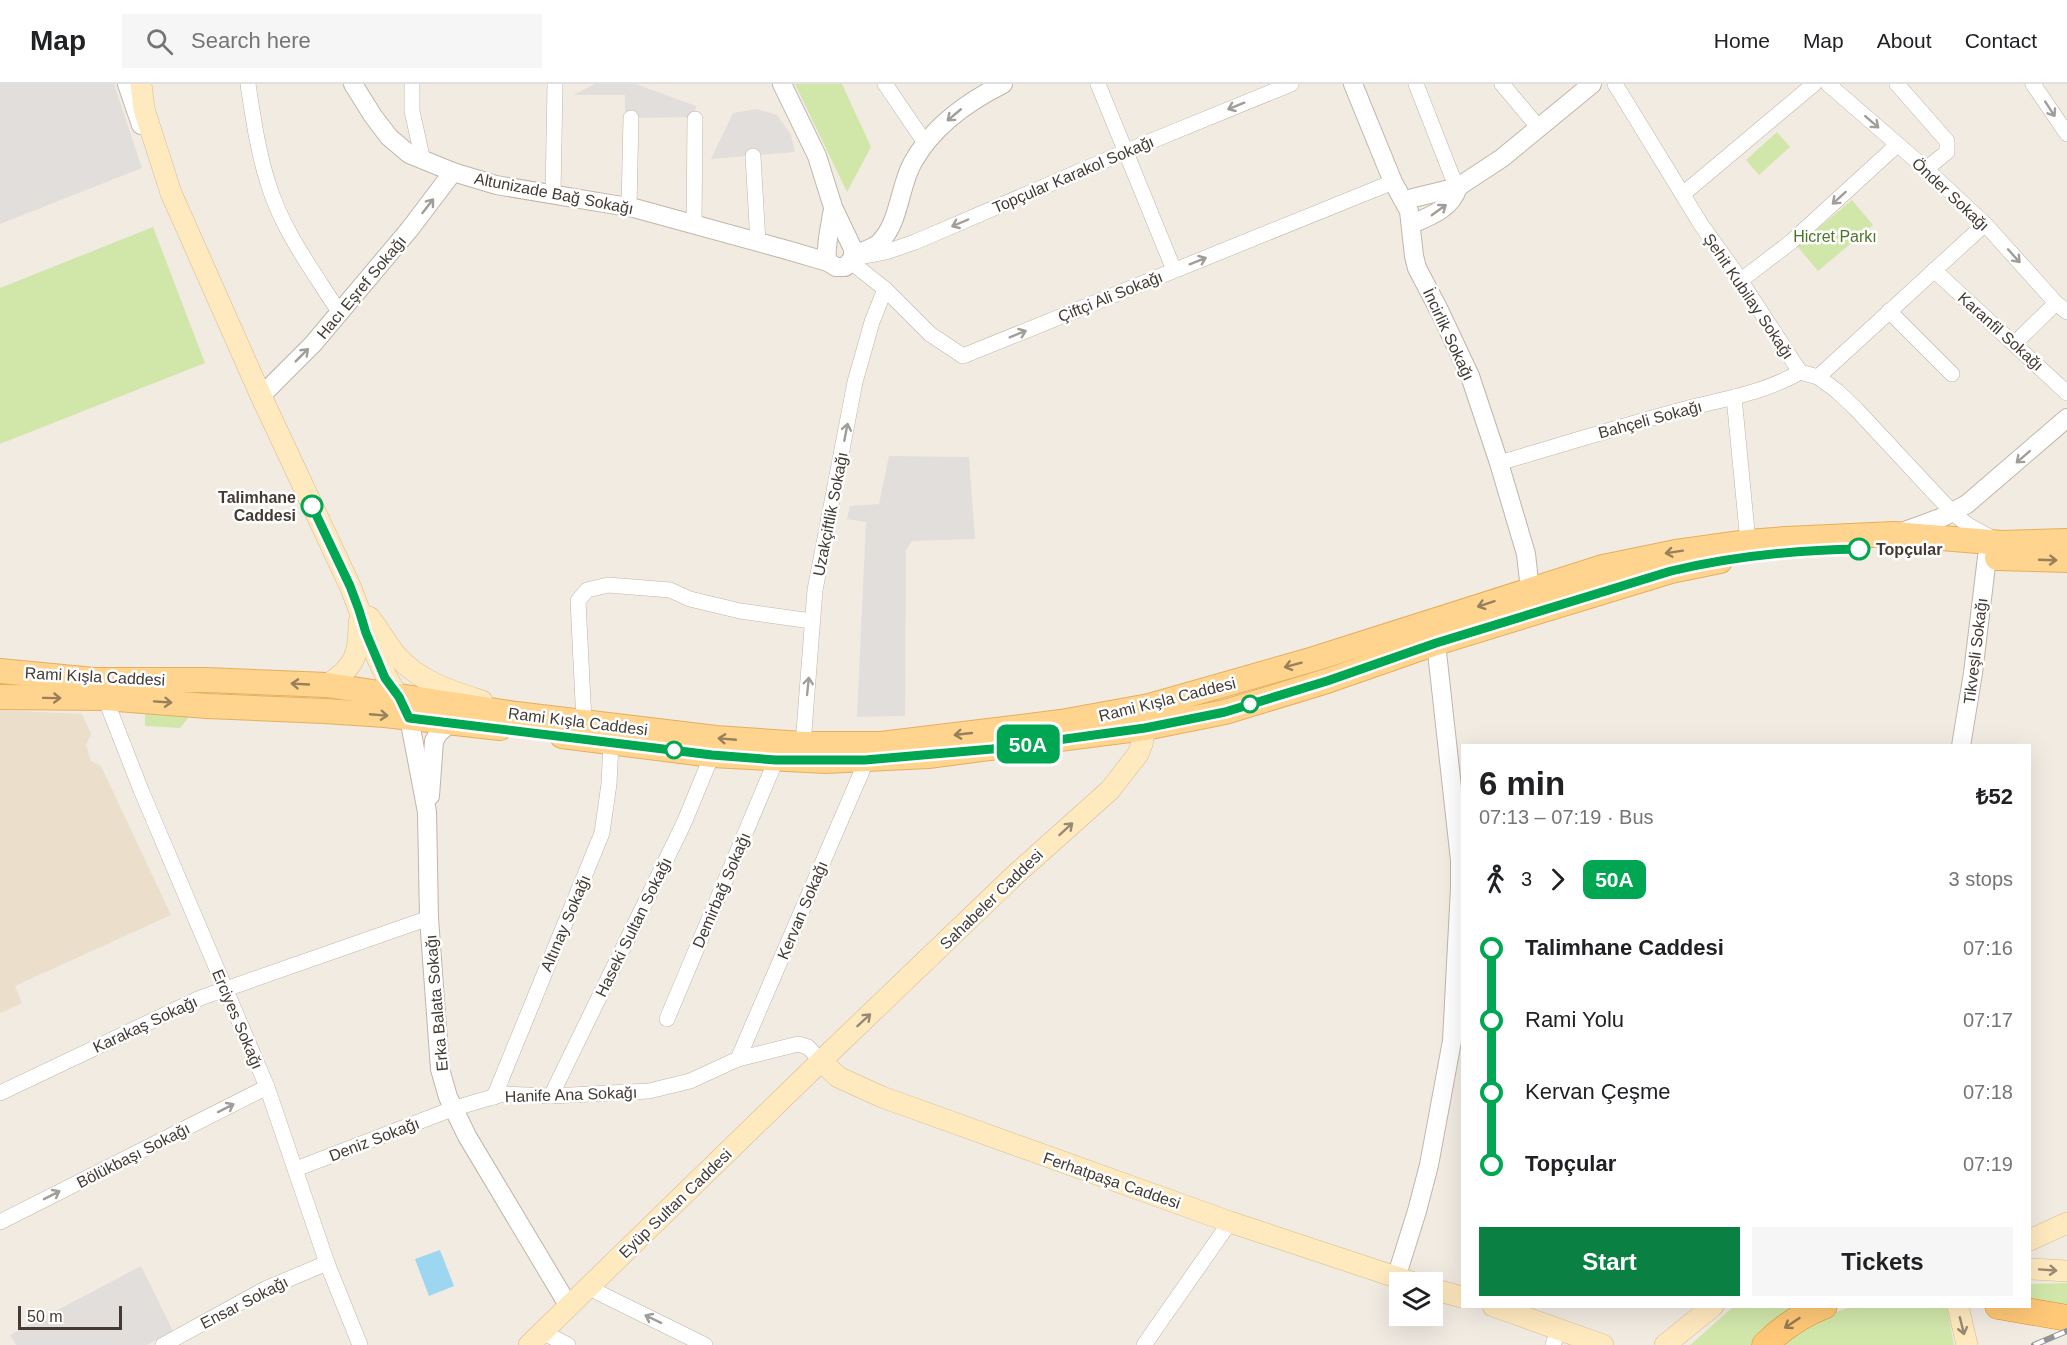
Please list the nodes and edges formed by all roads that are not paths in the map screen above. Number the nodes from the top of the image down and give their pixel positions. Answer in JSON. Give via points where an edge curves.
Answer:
{"nodes":[{"id":1,"x":127,"y":84,"type":"edge"},
{"id":2,"x":141,"y":84,"type":"edge"},
{"id":3,"x":151,"y":84,"type":"edge"},
{"id":4,"x":248,"y":84,"type":"edge"},
{"id":5,"x":353,"y":84,"type":"edge"},
{"id":6,"x":412,"y":84,"type":"edge"},
{"id":7,"x":555,"y":84,"type":"edge"},
{"id":8,"x":782,"y":84,"type":"edge"},
{"id":9,"x":885,"y":84,"type":"edge"},
{"id":10,"x":1003,"y":84,"type":"edge"},
{"id":11,"x":1098,"y":84,"type":"edge"},
{"id":12,"x":1290,"y":84,"type":"edge"},
{"id":13,"x":1353,"y":84,"type":"edge"},
{"id":14,"x":1417,"y":84,"type":"edge"},
{"id":15,"x":1502,"y":84,"type":"edge"},
{"id":16,"x":1592,"y":84,"type":"edge"},
{"id":17,"x":1615,"y":84,"type":"edge"},
{"id":18,"x":1814,"y":84,"type":"edge"},
{"id":19,"x":1828,"y":84,"type":"edge"},
{"id":20,"x":1897,"y":84,"type":"edge"},
{"id":21,"x":2033,"y":84,"type":"edge"},
{"id":22,"x":631,"y":118,"type":"dead end"},
{"id":23,"x":695,"y":119,"type":"dead end"},
{"id":24,"x":1539,"y":128,"type":"junction"},
{"id":25,"x":2067,"y":134,"type":"edge"},
{"id":26,"x":926,"y":144,"type":"junction"},
{"id":27,"x":1897,"y":145,"type":"junction"},
{"id":28,"x":1127,"y":151,"type":"junction"},
{"id":29,"x":753,"y":156,"type":"dead end"},
{"id":30,"x":423,"y":161,"type":"junction"},
{"id":31,"x":160,"y":163,"type":"junction"},
{"id":32,"x":1926,"y":169,"type":"junction"},
{"id":33,"x":453,"y":172,"type":"junction"},
{"id":34,"x":1394,"y":182,"type":"junction"},
{"id":35,"x":1458,"y":187,"type":"junction"},
{"id":36,"x":553,"y":194,"type":"junction"},
{"id":37,"x":1683,"y":194,"type":"junction"},
{"id":38,"x":1405,"y":200,"type":"junction"},
{"id":39,"x":629,"y":207,"type":"junction"},
{"id":40,"x":833,"y":207,"type":"junction"},
{"id":41,"x":1412,"y":224,"type":"junction"},
{"id":42,"x":1985,"y":224,"type":"junction"},
{"id":43,"x":694,"y":225,"type":"junction"},
{"id":44,"x":758,"y":243,"type":"junction"},
{"id":45,"x":828,"y":251,"type":"junction"},
{"id":46,"x":852,"y":255,"type":"junction"},
{"id":47,"x":1174,"y":270,"type":"junction"},
{"id":48,"x":1934,"y":270,"type":"junction"},
{"id":49,"x":1740,"y":281,"type":"junction"},
{"id":50,"x":885,"y":289,"type":"junction"},
{"id":51,"x":2061,"y":307,"type":"edge"},
{"id":52,"x":1889,"y":311,"type":"junction"},
{"id":53,"x":339,"y":312,"type":"junction"},
{"id":54,"x":2015,"y":343,"type":"junction"},
{"id":55,"x":1800,"y":372,"type":"junction"},
{"id":56,"x":1952,"y":374,"type":"dead end"},
{"id":57,"x":1818,"y":377,"type":"junction"},
{"id":58,"x":2067,"y":393,"type":"edge"},
{"id":59,"x":261,"y":396,"type":"junction"},
{"id":60,"x":1734,"y":397,"type":"junction"},
{"id":61,"x":2067,"y":418,"type":"edge"},
{"id":62,"x":1499,"y":463,"type":"junction"},
{"id":63,"x":1953,"y":513,"type":"junction"},
{"id":64,"x":1894,"y":534,"type":"junction"},
{"id":65,"x":2067,"y":541,"type":"edge"},
{"id":66,"x":1748,"y":542,"type":"junction"},
{"id":67,"x":1994,"y":550,"type":"junction"},
{"id":68,"x":2067,"y":560,"type":"edge"},
{"id":69,"x":1530,"y":590,"type":"junction"},
{"id":70,"x":359,"y":610,"type":"junction"},
{"id":71,"x":1522,"y":618,"type":"junction"},
{"id":72,"x":812,"y":621,"type":"junction"},
{"id":73,"x":1436,"y":643,"type":"junction"},
{"id":74,"x":1349,"y":647,"type":"junction"},
{"id":75,"x":0,"y":671,"type":"edge"},
{"id":76,"x":1357,"y":671,"type":"junction"},
{"id":77,"x":327,"y":685,"type":"junction"},
{"id":78,"x":99,"y":689,"type":"junction"},
{"id":79,"x":0,"y":697,"type":"edge"},
{"id":80,"x":404,"y":707,"type":"junction"},
{"id":81,"x":1125,"y":712,"type":"junction"},
{"id":82,"x":516,"y":714,"type":"junction"},
{"id":83,"x":450,"y":722,"type":"junction"},
{"id":84,"x":584,"y":722,"type":"junction"},
{"id":85,"x":1145,"y":728,"type":"junction"},
{"id":86,"x":610,"y":743,"type":"junction"},
{"id":87,"x":802,"y":744,"type":"junction"},
{"id":88,"x":1961,"y":744,"type":"edge"},
{"id":89,"x":712,"y":755,"type":"junction"},
{"id":90,"x":776,"y":760,"type":"junction"},
{"id":91,"x":865,"y":760,"type":"junction"},
{"id":92,"x":427,"y":812,"type":"junction"},
{"id":93,"x":429,"y":918,"type":"junction"},
{"id":94,"x":225,"y":989,"type":"junction"},
{"id":95,"x":667,"y":1019,"type":"dead end"},
{"id":96,"x":738,"y":1059,"type":"junction"},
{"id":97,"x":821,"y":1060,"type":"junction"},
{"id":98,"x":267,"y":1087,"type":"junction"},
{"id":99,"x":0,"y":1093,"type":"edge"},
{"id":100,"x":551,"y":1096,"type":"junction"},
{"id":101,"x":494,"y":1097,"type":"junction"},
{"id":102,"x":452,"y":1108,"type":"junction"},
{"id":103,"x":296,"y":1169,"type":"junction"},
{"id":104,"x":0,"y":1222,"type":"edge"},
{"id":105,"x":1230,"y":1222,"type":"junction"},
{"id":106,"x":2067,"y":1223,"type":"edge"},
{"id":107,"x":2031,"y":1240,"type":"edge"},
{"id":108,"x":327,"y":1263,"type":"junction"},
{"id":109,"x":2031,"y":1269,"type":"edge"},
{"id":110,"x":2067,"y":1271,"type":"edge"},
{"id":111,"x":1405,"y":1272,"type":"edge"},
{"id":112,"x":1389,"y":1275,"type":"edge"},
{"id":113,"x":587,"y":1287,"type":"junction"},
{"id":114,"x":1443,"y":1292,"type":"edge"},
{"id":115,"x":1461,"y":1297,"type":"edge"},
{"id":116,"x":568,"y":1305,"type":"junction"},
{"id":117,"x":1497,"y":1308,"type":"edge"},
{"id":118,"x":1711,"y":1308,"type":"edge"},
{"id":119,"x":1820,"y":1308,"type":"edge"},
{"id":120,"x":1958,"y":1308,"type":"edge"},
{"id":121,"x":2006,"y":1308,"type":"edge"},
{"id":122,"x":2067,"y":1318,"type":"edge"},
{"id":123,"x":535,"y":1339,"type":"edge"},
{"id":124,"x":1555,"y":1341,"type":"edge"},
{"id":125,"x":163,"y":1345,"type":"edge"},
{"id":126,"x":360,"y":1345,"type":"edge"},
{"id":127,"x":568,"y":1345,"type":"edge"},
{"id":128,"x":705,"y":1345,"type":"edge"},
{"id":129,"x":1144,"y":1345,"type":"edge"},
{"id":130,"x":1603,"y":1345,"type":"edge"},
{"id":131,"x":1665,"y":1345,"type":"edge"},
{"id":132,"x":1765,"y":1345,"type":"edge"},
{"id":133,"x":1967,"y":1345,"type":"edge"}],
"edges":[{"from":1,"to":31,"type":"street"},
{"from":2,"to":31,"type":"main road"},
{"from":3,"to":31,"type":"main road"},
{"from":4,"to":53,"type":"street","via":[[266,174],[278,210]]},
{"from":5,"to":30,"type":"street","name":"Altunizade Bağ Sokağı","via":[[389,137]]},
{"from":6,"to":30,"type":"street","via":[[412,111]]},
{"from":7,"to":36,"type":"street"},
{"from":8,"to":40,"type":"street","via":[[817,156]]},
{"from":9,"to":26,"type":"street"},
{"from":10,"to":26,"type":"street","one_way":true,"via":[[953,115]]},
{"from":11,"to":28,"type":"street"},
{"from":12,"to":28,"type":"street","name":"Topçular Karakol Sokağı","one_way":true},
{"from":13,"to":34,"type":"street","name":"İncirlik Sokağı"},
{"from":14,"to":35,"type":"street"},
{"from":15,"to":24,"type":"street"},
{"from":16,"to":24,"type":"street"},
{"from":17,"to":37,"type":"street","name":"Şehit Kubilay Sokağı"},
{"from":18,"to":37,"type":"street"},
{"from":19,"to":27,"type":"street","name":"Önder Sokağı","one_way":true},
{"from":20,"to":32,"type":"street","via":[[1947,141],[1947,152]]},
{"from":21,"to":25,"type":"street","one_way":true},
{"from":22,"to":39,"type":"street"},
{"from":23,"to":43,"type":"street"},
{"from":24,"to":35,"type":"street"},
{"from":26,"to":46,"type":"street","via":[[912,163],[887,233],[878,244]]},
{"from":27,"to":32,"type":"street","name":"Önder Sokağı"},
{"from":27,"to":49,"type":"street","one_way":true,"via":[[1791,242]]},
{"from":28,"to":46,"type":"street","name":"Topçular Karakol Sokağı","one_way":true,"via":[[915,242],[886,252]]},
{"from":28,"to":47,"type":"street"},
{"from":29,"to":44,"type":"street"},
{"from":30,"to":33,"type":"street","name":"Altunizade Bağ Sokağı"},
{"from":31,"to":59,"type":"main road"},
{"from":32,"to":42,"type":"street","name":"Önder Sokağı"},
{"from":33,"to":36,"type":"street","name":"Altunizade Bağ Sokağı","via":[[496,185]]},
{"from":53,"to":33,"type":"street","name":"Hacı Eşref Sokağı","one_way":true},
{"from":34,"to":38,"type":"street","name":"İncirlik Sokağı"},
{"from":47,"to":34,"type":"street","name":"Çiftçi Ali Sokağı","one_way":true},
{"from":35,"to":38,"type":"street"},
{"from":41,"to":35,"type":"street","one_way":true,"via":[[1445,207]]},
{"from":36,"to":39,"type":"street","name":"Altunizade Bağ Sokağı"},
{"from":37,"to":49,"type":"street","name":"Şehit Kubilay Sokağı"},
{"from":38,"to":41,"type":"street","name":"İncirlik Sokağı"},
{"from":39,"to":43,"type":"street","name":"Altunizade Bağ Sokağı"},
{"from":40,"to":45,"type":"street"},
{"from":40,"to":46,"type":"street"},
{"from":41,"to":62,"type":"street","name":"İncirlik Sokağı","via":[[1418,268],[1470,376]]},
{"from":42,"to":48,"type":"street"},
{"from":42,"to":51,"type":"street","name":"Önder Sokağı","one_way":true},
{"from":43,"to":44,"type":"street","name":"Altunizade Bağ Sokağı"},
{"from":44,"to":45,"type":"street","name":"Altunizade Bağ Sokağı","via":[[788,250]]},
{"from":45,"to":46,"type":"street","via":[[833,242],[842,241]]},
{"from":45,"to":46,"type":"street","via":[[840,267]]},
{"from":46,"to":50,"type":"street","name":"Çiftçi Ali Sokağı"},
{"from":50,"to":47,"type":"street","name":"Çiftçi Ali Sokağı","one_way":true,"via":[[930,334],[963,356]]},
{"from":48,"to":52,"type":"street"},
{"from":48,"to":54,"type":"street","name":"Karanfil Sokağı"},
{"from":49,"to":55,"type":"street","name":"Şehit Kubilay Sokağı"},
{"from":72,"to":50,"type":"street","name":"Uzakçiftlik Sokağı","one_way":true,"via":[[855,382]]},
{"from":51,"to":54,"type":"street"},
{"from":52,"to":56,"type":"street"},
{"from":52,"to":57,"type":"street"},
{"from":59,"to":53,"type":"street","name":"Hacı Eşref Sokağı","one_way":true},
{"from":54,"to":58,"type":"street","name":"Karanfil Sokağı"},
{"from":55,"to":57,"type":"street","name":"Şehit Kubilay Sokağı"},
{"from":55,"to":60,"type":"street","name":"Bahçeli Sokağı"},
{"from":57,"to":63,"type":"street","name":"Şehit Kubilay Sokağı","via":[[1856,408]]},
{"from":59,"to":70,"type":"main road"},
{"from":60,"to":62,"type":"street","name":"Bahçeli Sokağı"},
{"from":60,"to":66,"type":"street"},
{"from":61,"to":63,"type":"street","one_way":true},
{"from":62,"to":69,"type":"street","name":"İncirlik Sokağı","via":[[1526,554]]},
{"from":63,"to":64,"type":"street"},
{"from":63,"to":67,"type":"street","name":"Şehit Kubilay Sokağı","via":[[1979,532]]},
{"from":64,"to":66,"type":"main road","name":"Rami Kışla Caddesi"},
{"from":64,"to":67,"type":"main road","name":"Rami Kışla Caddesi","via":[[1930,536]]},
{"from":65,"to":67,"type":"main road","name":"Rami Kışla Caddesi"},
{"from":66,"to":69,"type":"main road","name":"Rami Kışla Caddesi","one_way":true,"via":[[1647,556]]},
{"from":67,"to":68,"type":"main road","name":"Rami Kışla Caddesi","one_way":true},
{"from":67,"to":71,"type":"main road","name":"Rami Kışla Caddesi","via":[[1818,551],[1730,559],[1671,571]]},
{"from":67,"to":88,"type":"street","name":"Tikveşli Sokağı"},
{"from":69,"to":71,"type":"main road","via":[[1531,602]]},
{"from":69,"to":74,"type":"main road","name":"Rami Kışla Caddesi","one_way":true},
{"from":70,"to":77,"type":"main road","via":[[359,641],[354,661]]},
{"from":70,"to":80,"type":"main road","via":[[385,678]]},
{"from":70,"to":82,"type":"main road","via":[[368,615],[397,656],[418,674],[447,690]]},
{"from":71,"to":73,"type":"main road","name":"Rami Kışla Caddesi"},
{"from":72,"to":84,"type":"street","via":[[740,611],[670,590],[608,585],[587,590],[578,601]]},
{"from":87,"to":72,"type":"street","name":"Uzakçiftlik Sokağı","one_way":true},
{"from":73,"to":76,"type":"main road","name":"Rami Kışla Caddesi"},
{"from":73,"to":111,"type":"street","via":[[1460,888],[1452,1041]]},
{"from":74,"to":76,"type":"main road","via":[[1349,660]]},
{"from":74,"to":81,"type":"main road","name":"Rami Kışla Caddesi","one_way":true},
{"from":75,"to":78,"type":"main road","name":"Rami Kışla Caddesi"},
{"from":76,"to":85,"type":"main road","name":"Rami Kışla Caddesi","via":[[1225,712]]},
{"from":77,"to":78,"type":"main road","name":"Rami Kışla Caddesi","one_way":true,"via":[[206,680]]},
{"from":77,"to":80,"type":"main road","name":"Rami Kışla Caddesi"},
{"from":79,"to":78,"type":"main road","name":"Rami Kışla Caddesi","one_way":true},
{"from":78,"to":80,"type":"main road","name":"Rami Kışla Caddesi","one_way":true},
{"from":78,"to":94,"type":"street","name":"Erciyes Sokağı"},
{"from":80,"to":82,"type":"main road","name":"Rami Kışla Caddesi"},
{"from":80,"to":83,"type":"main road","name":"Rami Kışla Caddesi"},
{"from":80,"to":92,"type":"street","name":"Erka Balata Sokağı"},
{"from":81,"to":85,"type":"main road"},
{"from":81,"to":87,"type":"main road","name":"Rami Kışla Caddesi","one_way":true,"via":[[881,744]]},
{"from":82,"to":84,"type":"main road","name":"Rami Kışla Caddesi"},
{"from":83,"to":86,"type":"main road","name":"Rami Kışla Caddesi"},
{"from":83,"to":92,"type":"street","name":"Erka Balata Sokağı","via":[[434,741]]},
{"from":87,"to":84,"type":"main road","name":"Rami Kışla Caddesi","one_way":true},
{"from":85,"to":91,"type":"main road","name":"Rami Kışla Caddesi","via":[[992,749]]},
{"from":97,"to":85,"type":"main road","name":"Sahabeler Caddesi","one_way":true,"via":[[1110,790],[1138,754]]},
{"from":86,"to":89,"type":"main road","name":"Rami Kışla Caddesi"},
{"from":86,"to":101,"type":"street","name":"Altınay Sokağı","via":[[602,833]]},
{"from":89,"to":90,"type":"main road","name":"Rami Kışla Caddesi"},
{"from":89,"to":100,"type":"street","name":"Haseki Sultan Sokağı","via":[[684,823]]},
{"from":90,"to":91,"type":"main road","name":"Rami Kışla Caddesi"},
{"from":90,"to":95,"type":"street","name":"Demirbağ Sokağı"},
{"from":91,"to":96,"type":"street","name":"Kervan Sokağı"},
{"from":92,"to":93,"type":"street","name":"Erka Balata Sokağı"},
{"from":93,"to":94,"type":"street","name":"Karakaş Sokağı"},
{"from":93,"to":102,"type":"street","name":"Erka Balata Sokağı","via":[[440,1069]]},
{"from":94,"to":98,"type":"street","name":"Erciyes Sokağı"},
{"from":94,"to":99,"type":"street","name":"Karakaş Sokağı"},
{"from":96,"to":97,"type":"street","name":"Hanife Ana Sokağı","via":[[798,1044]]},
{"from":96,"to":100,"type":"street","name":"Hanife Ana Sokağı","via":[[690,1081],[649,1091]]},
{"from":97,"to":105,"type":"main road","name":"Ferhatpaşa Caddesi","via":[[838,1077],[882,1097]]},
{"from":97,"to":113,"type":"main road","name":"Eyüp Sultan Caddesi"},
{"from":98,"to":103,"type":"street","name":"Erciyes Sokağı"},
{"from":104,"to":98,"type":"street","name":"Bölükbaşı Sokağı","one_way":true},
{"from":100,"to":101,"type":"street","name":"Hanife Ana Sokağı","via":[[511,1093]]},
{"from":101,"to":102,"type":"street","name":"Hanife Ana Sokağı"},
{"from":102,"to":103,"type":"street","name":"Deniz Sokağı"},
{"from":102,"to":116,"type":"street","name":"Erka Balata Sokağı"},
{"from":103,"to":108,"type":"street","name":"Erciyes Sokağı"},
{"from":105,"to":112,"type":"main road","name":"Ferhatpaşa Caddesi"},
{"from":105,"to":129,"type":"street"},
{"from":106,"to":107,"type":"main road"},
{"from":108,"to":125,"type":"street","name":"Ensar Sokağı","via":[[265,1289]]},
{"from":108,"to":126,"type":"street","name":"Erciyes Sokağı"},
{"from":109,"to":110,"type":"main road","one_way":true},
{"from":113,"to":116,"type":"main road","name":"Eyüp Sultan Caddesi"},
{"from":128,"to":113,"type":"street","one_way":true},
{"from":114,"to":115,"type":"main road"},
{"from":116,"to":123,"type":"main road","name":"Eyüp Sultan Caddesi"},
{"from":117,"to":124,"type":"main road"},
{"from":118,"to":131,"type":"main road"},
{"from":119,"to":132,"type":"highway","one_way":true,"via":[[1799,1318]]},
{"from":120,"to":133,"type":"main road","one_way":true},
{"from":121,"to":122,"type":"highway"},
{"from":123,"to":127,"type":"street"},
{"from":124,"to":130,"type":"main road"}]}
